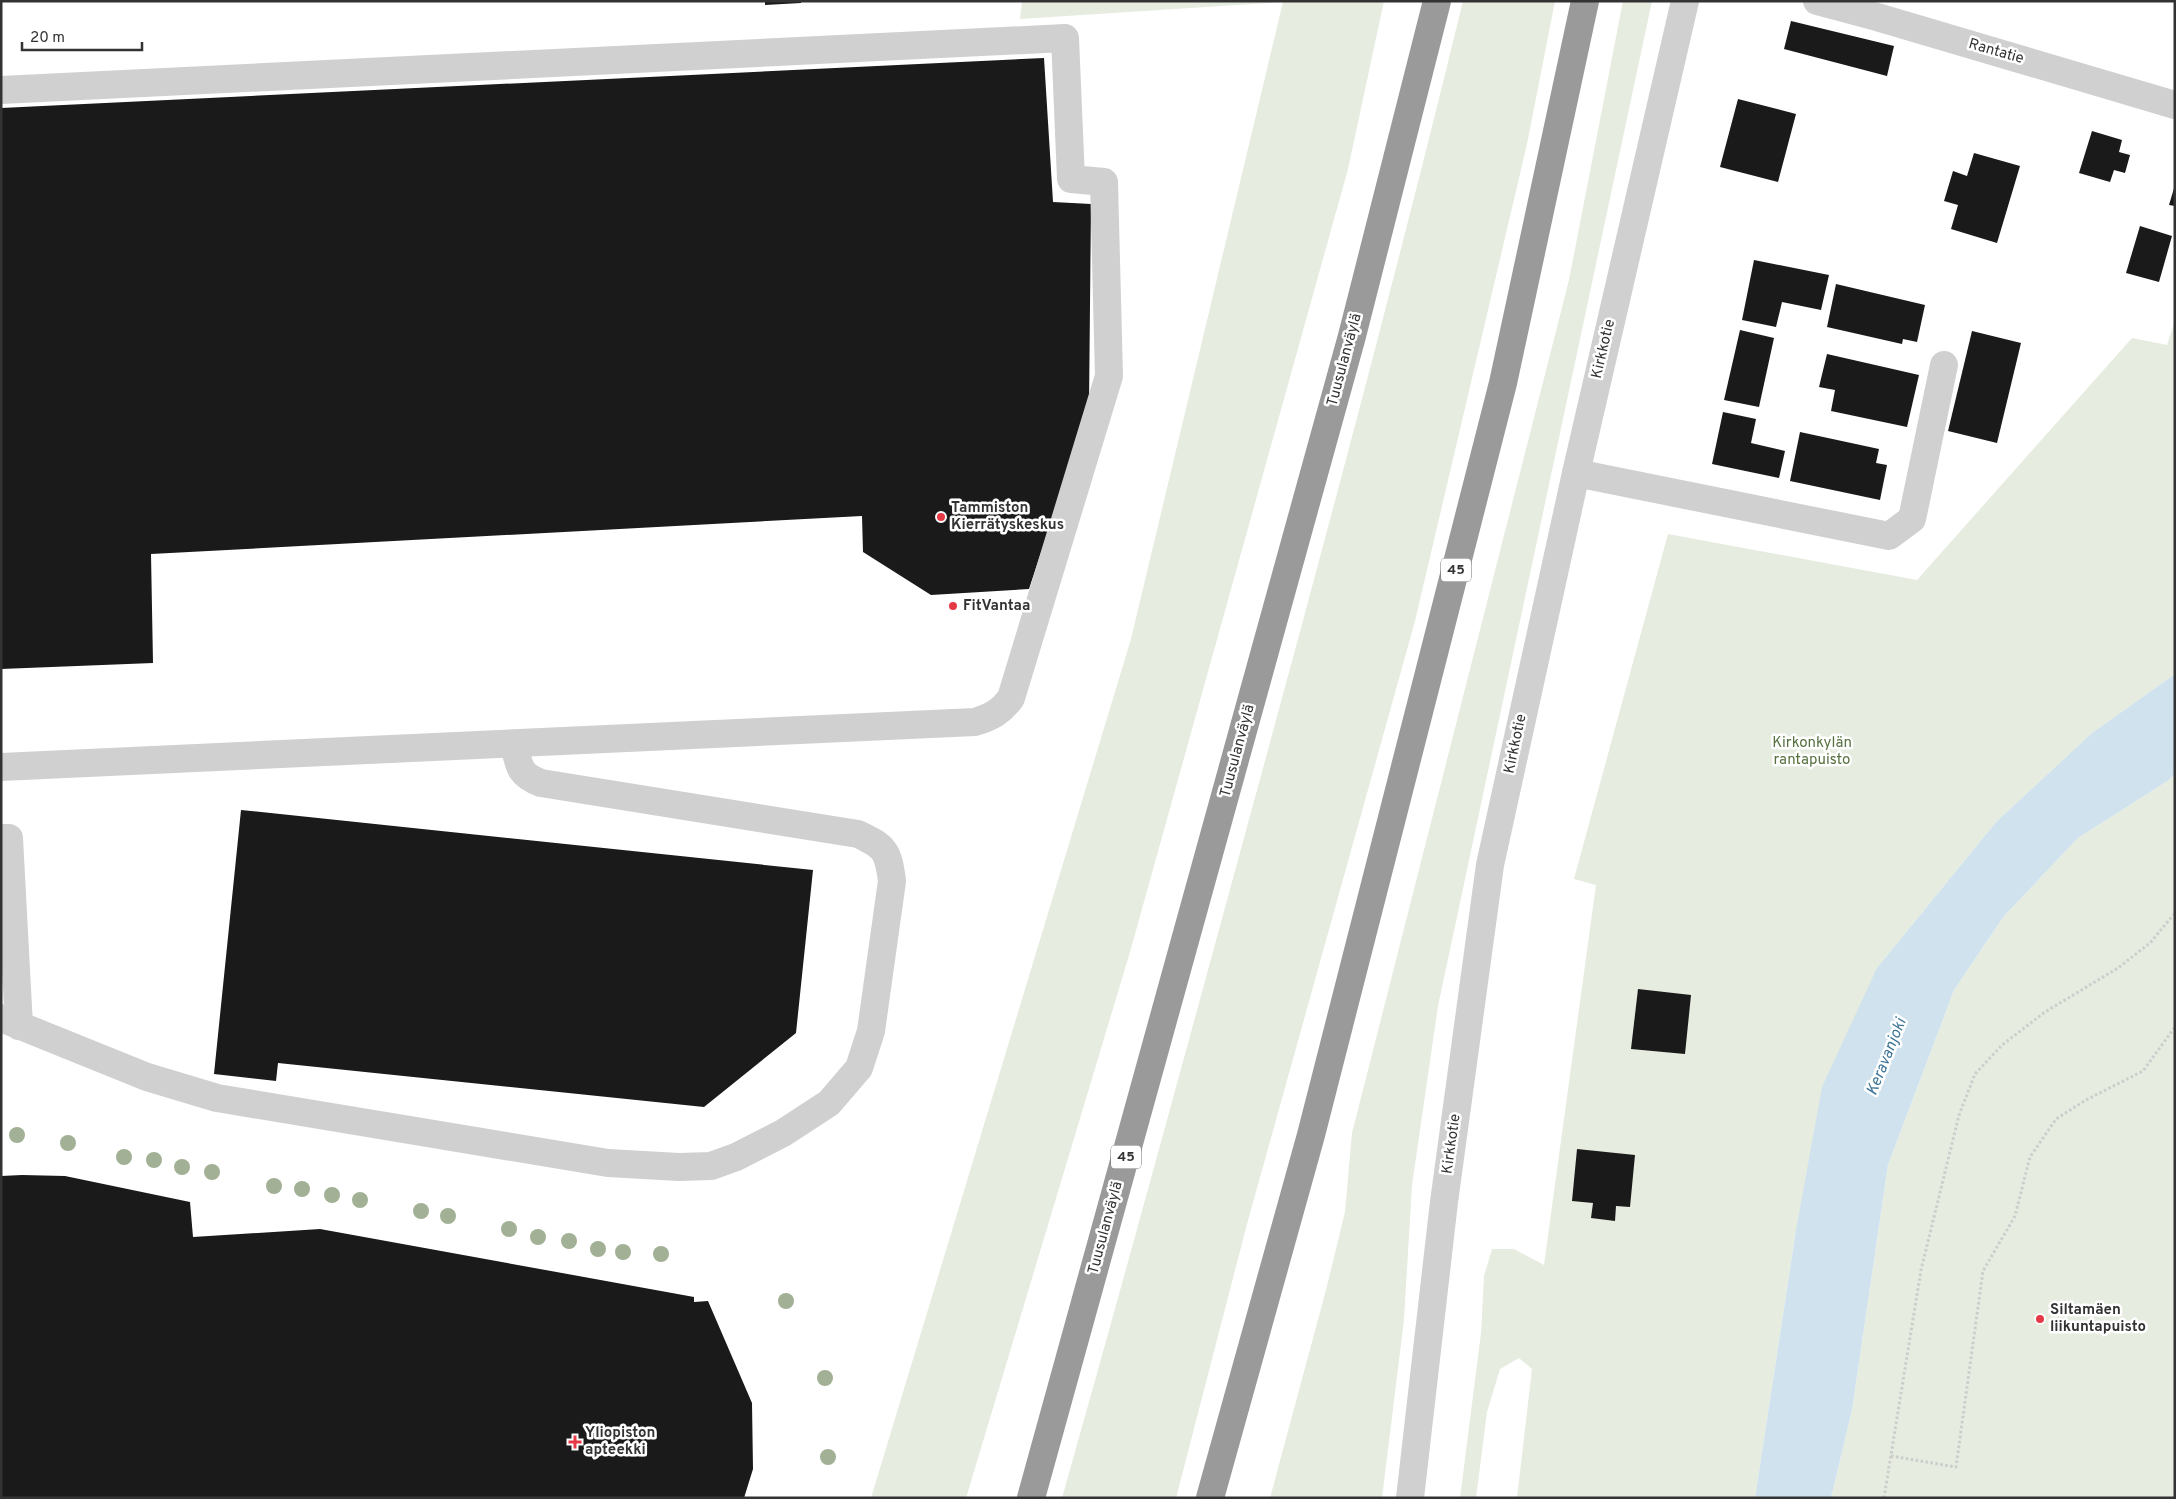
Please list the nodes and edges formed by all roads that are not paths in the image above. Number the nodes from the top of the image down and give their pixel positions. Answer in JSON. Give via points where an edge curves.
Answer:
{"nodes":[{"id":1,"x":1437,"y":1,"type":"edge"},
{"id":2,"x":1585,"y":1,"type":"edge"},
{"id":3,"x":1685,"y":1,"type":"edge"},
{"id":4,"x":1817,"y":1,"type":"edge"},
{"id":5,"x":1,"y":90,"type":"edge"},
{"id":6,"x":2175,"y":105,"type":"edge"},
{"id":7,"x":1944,"y":365,"type":"dead end"},
{"id":8,"x":1576,"y":473,"type":"junction"},
{"id":9,"x":514,"y":744,"type":"junction"},
{"id":10,"x":1,"y":767,"type":"edge"},
{"id":11,"x":1,"y":838,"type":"edge"},
{"id":12,"x":10,"y":1022,"type":"edge"},
{"id":13,"x":1032,"y":1493,"type":"edge"},
{"id":14,"x":1210,"y":1498,"type":"edge"},
{"id":15,"x":1410,"y":1498,"type":"edge"}],
"edges":[{"from":1,"to":13,"type":"highway","name":"Tuusulanväylä","number":"45","via":[[1352,336]]},
{"from":2,"to":14,"type":"highway","number":"45","via":[[1501,393],[1311,1135]]},
{"from":3,"to":8,"type":"street","name":"Kirkkotie"},
{"from":4,"to":6,"type":"street","name":"Rantatie"},
{"from":5,"to":9,"type":"street","via":[[1065,38],[1071,179],[1104,182],[1109,376],[1011,698],[1003,710],[975,722]]},
{"from":7,"to":8,"type":"street","via":[[1912,519],[1889,536]]},
{"from":8,"to":15,"type":"street","name":"Kirkkotie","via":[[1490,865],[1444,1202]]},
{"from":9,"to":10,"type":"street"},
{"from":9,"to":12,"type":"street","via":[[519,767],[527,778],[541,783],[858,834],[881,846],[890,862],[892,881],[870,1031],[859,1068],[829,1103],[783,1133],[711,1166],[679,1168],[608,1163],[217,1098],[147,1077]]},
{"from":11,"to":12,"type":"street","via":[[9,838]]}]}
